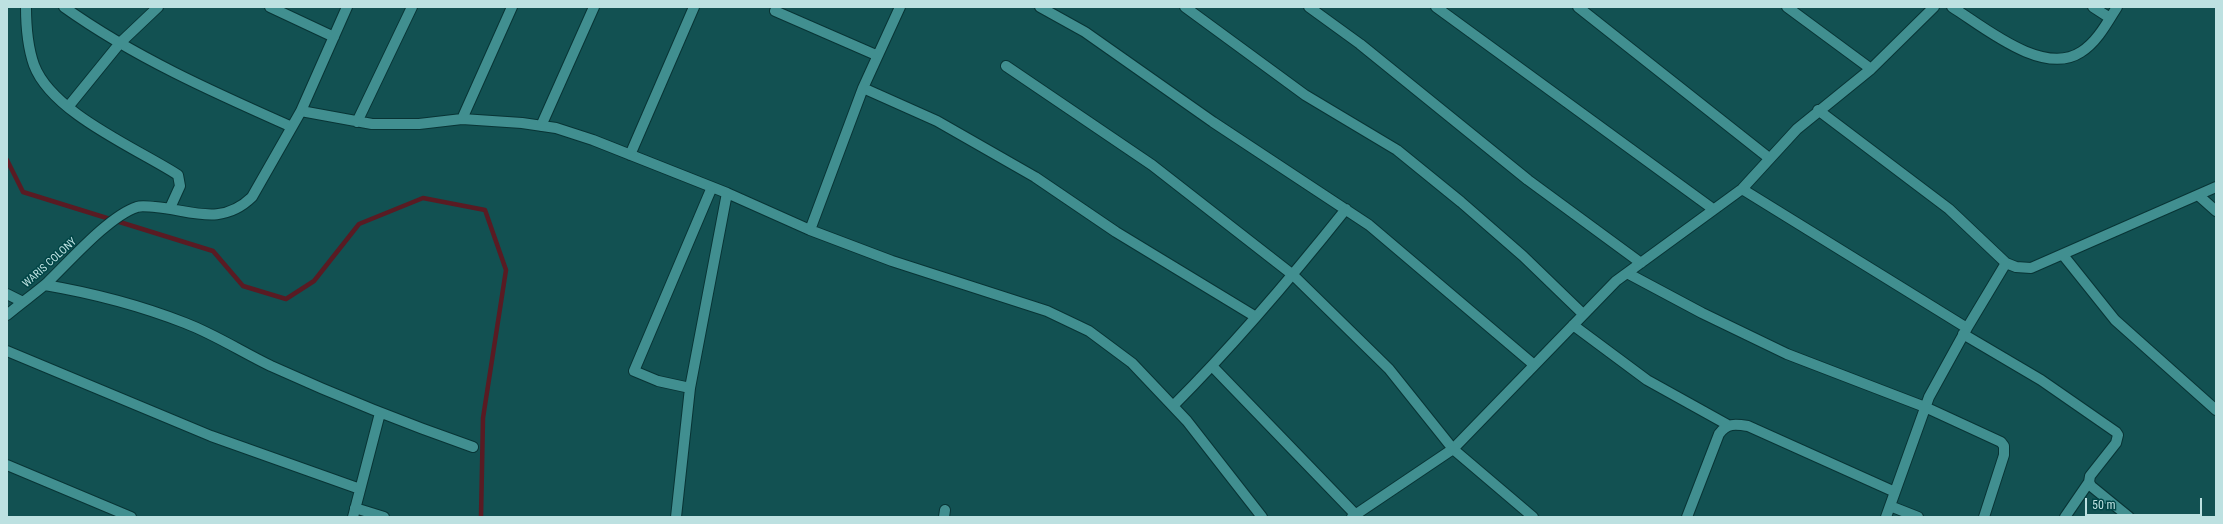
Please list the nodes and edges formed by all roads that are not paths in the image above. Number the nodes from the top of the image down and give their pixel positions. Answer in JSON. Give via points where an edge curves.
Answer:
{"nodes":[{"id":1,"x":26,"y":7,"type":"edge"},
{"id":2,"x":64,"y":7,"type":"edge"},
{"id":3,"x":158,"y":7,"type":"edge"},
{"id":4,"x":270,"y":7,"type":"edge"},
{"id":5,"x":347,"y":7,"type":"edge"},
{"id":6,"x":412,"y":7,"type":"edge"},
{"id":7,"x":512,"y":7,"type":"edge"},
{"id":8,"x":594,"y":7,"type":"edge"},
{"id":9,"x":694,"y":7,"type":"edge"},
{"id":10,"x":900,"y":7,"type":"edge"},
{"id":11,"x":1040,"y":7,"type":"edge"},
{"id":12,"x":1185,"y":7,"type":"edge"},
{"id":13,"x":1309,"y":7,"type":"edge"},
{"id":14,"x":1436,"y":7,"type":"edge"},
{"id":15,"x":1578,"y":7,"type":"edge"},
{"id":16,"x":1787,"y":7,"type":"edge"},
{"id":17,"x":1934,"y":7,"type":"edge"},
{"id":18,"x":1952,"y":7,"type":"edge"},
{"id":19,"x":2093,"y":7,"type":"edge"},
{"id":20,"x":2117,"y":7,"type":"edge"},
{"id":21,"x":775,"y":11,"type":"dead end"},
{"id":22,"x":2110,"y":18,"type":"junction"},
{"id":23,"x":334,"y":37,"type":"junction"},
{"id":24,"x":120,"y":43,"type":"junction"},
{"id":25,"x":876,"y":55,"type":"junction"},
{"id":26,"x":1006,"y":66,"type":"dead end"},
{"id":27,"x":1871,"y":69,"type":"junction"},
{"id":28,"x":863,"y":88,"type":"junction"},
{"id":29,"x":68,"y":107,"type":"junction"},
{"id":30,"x":1818,"y":110,"type":"junction"},
{"id":31,"x":301,"y":111,"type":"junction"},
{"id":32,"x":462,"y":119,"type":"junction"},
{"id":33,"x":357,"y":122,"type":"junction"},
{"id":34,"x":541,"y":126,"type":"junction"},
{"id":35,"x":292,"y":127,"type":"junction"},
{"id":36,"x":630,"y":155,"type":"junction"},
{"id":37,"x":1769,"y":158,"type":"junction"},
{"id":38,"x":712,"y":187,"type":"junction"},
{"id":39,"x":2216,"y":187,"type":"edge"},
{"id":40,"x":1742,"y":189,"type":"junction"},
{"id":41,"x":727,"y":193,"type":"junction"},
{"id":42,"x":2198,"y":195,"type":"junction"},
{"id":43,"x":170,"y":208,"type":"junction"},
{"id":44,"x":1346,"y":209,"type":"junction"},
{"id":45,"x":1713,"y":209,"type":"junction"},
{"id":46,"x":2216,"y":211,"type":"edge"},
{"id":47,"x":810,"y":230,"type":"junction"},
{"id":48,"x":2063,"y":255,"type":"junction"},
{"id":49,"x":1641,"y":263,"type":"junction"},
{"id":50,"x":2006,"y":263,"type":"junction"},
{"id":51,"x":1627,"y":273,"type":"junction"},
{"id":52,"x":1293,"y":275,"type":"junction"},
{"id":53,"x":45,"y":284,"type":"junction"},
{"id":54,"x":7,"y":294,"type":"edge"},
{"id":55,"x":23,"y":302,"type":"junction"},
{"id":56,"x":1583,"y":314,"type":"junction"},
{"id":57,"x":7,"y":315,"type":"edge"},
{"id":58,"x":1256,"y":317,"type":"junction"},
{"id":59,"x":1573,"y":325,"type":"junction"},
{"id":60,"x":1965,"y":331,"type":"junction"},
{"id":61,"x":7,"y":351,"type":"edge"},
{"id":62,"x":1533,"y":364,"type":"junction"},
{"id":63,"x":1212,"y":366,"type":"junction"},
{"id":64,"x":690,"y":388,"type":"junction"},
{"id":65,"x":1173,"y":406,"type":"junction"},
{"id":66,"x":1925,"y":407,"type":"junction"},
{"id":67,"x":2216,"y":410,"type":"edge"},
{"id":68,"x":380,"y":413,"type":"junction"},
{"id":69,"x":1728,"y":425,"type":"junction"},
{"id":70,"x":473,"y":447,"type":"dead end"},
{"id":71,"x":1453,"y":449,"type":"junction"},
{"id":72,"x":7,"y":466,"type":"edge"},
{"id":73,"x":2089,"y":482,"type":"junction"},
{"id":74,"x":360,"y":489,"type":"junction"},
{"id":75,"x":1895,"y":492,"type":"junction"},
{"id":76,"x":1890,"y":506,"type":"junction"},
{"id":77,"x":354,"y":513,"type":"edge"},
{"id":78,"x":1354,"y":516,"type":"edge"},
{"id":79,"x":131,"y":517,"type":"edge"},
{"id":80,"x":384,"y":517,"type":"edge"},
{"id":81,"x":676,"y":517,"type":"edge"},
{"id":82,"x":1262,"y":517,"type":"edge"},
{"id":83,"x":1533,"y":517,"type":"edge"},
{"id":84,"x":1687,"y":517,"type":"edge"},
{"id":85,"x":1886,"y":517,"type":"edge"},
{"id":86,"x":1918,"y":517,"type":"edge"},
{"id":87,"x":1984,"y":517,"type":"edge"},
{"id":88,"x":2064,"y":517,"type":"edge"},
{"id":89,"x":2129,"y":517,"type":"edge"}],
"edges":[{"from":1,"to":29,"type":"street","via":[[34,65],[47,86]]},
{"from":2,"to":24,"type":"street"},
{"from":3,"to":24,"type":"street"},
{"from":4,"to":23,"type":"street"},
{"from":5,"to":23,"type":"street","name":"WARIS COLONY"},
{"from":6,"to":33,"type":"street"},
{"from":7,"to":32,"type":"street"},
{"from":8,"to":34,"type":"street"},
{"from":9,"to":36,"type":"street"},
{"from":10,"to":25,"type":"street"},
{"from":11,"to":44,"type":"street","via":[[1084,32],[1213,122]]},
{"from":12,"to":56,"type":"street","via":[[1305,95],[1397,150],[1478,217]]},
{"from":13,"to":49,"type":"street","via":[[1360,44],[1528,180]]},
{"from":14,"to":45,"type":"street"},
{"from":15,"to":37,"type":"street"},
{"from":16,"to":27,"type":"street"},
{"from":17,"to":27,"type":"street"},
{"from":18,"to":22,"type":"street","via":[[2026,53],[2048,59],[2066,59],[2081,52],[2092,43]]},
{"from":19,"to":22,"type":"street"},
{"from":20,"to":22,"type":"street"},
{"from":21,"to":25,"type":"street"},
{"from":23,"to":31,"type":"street","name":"WARIS COLONY"},
{"from":24,"to":29,"type":"street"},
{"from":24,"to":35,"type":"street","via":[[205,88]]},
{"from":25,"to":28,"type":"street"},
{"from":26,"to":52,"type":"street","via":[[1152,165]]},
{"from":27,"to":30,"type":"street"},
{"from":28,"to":47,"type":"street"},
{"from":28,"to":58,"type":"street","via":[[937,121],[1035,176],[1116,232]]},
{"from":29,"to":43,"type":"street","via":[[107,135],[178,175],[180,186]]},
{"from":30,"to":37,"type":"street"},
{"from":30,"to":50,"type":"street","via":[[1949,209]]},
{"from":31,"to":33,"type":"street"},
{"from":31,"to":35,"type":"street","name":"WARIS COLONY"},
{"from":32,"to":33,"type":"street","via":[[419,124]]},
{"from":32,"to":34,"type":"street"},
{"from":34,"to":36,"type":"street","via":[[564,131]]},
{"from":35,"to":43,"type":"street","name":"WARIS COLONY","via":[[252,197],[242,207],[215,215],[193,214]]},
{"from":36,"to":38,"type":"street"},
{"from":37,"to":40,"type":"street"},
{"from":38,"to":41,"type":"street"},
{"from":38,"to":64,"type":"street","via":[[634,371],[658,381]]},
{"from":39,"to":42,"type":"street"},
{"from":40,"to":45,"type":"street"},
{"from":40,"to":60,"type":"street"},
{"from":41,"to":47,"type":"street"},
{"from":41,"to":64,"type":"street"},
{"from":42,"to":46,"type":"street"},
{"from":42,"to":48,"type":"street"},
{"from":43,"to":53,"type":"street","name":"WARIS COLONY","via":[[138,206],[124,213]]},
{"from":44,"to":52,"type":"street"},
{"from":44,"to":62,"type":"street","via":[[1369,225]]},
{"from":45,"to":49,"type":"street"},
{"from":47,"to":65,"type":"street","via":[[892,261],[1047,311],[1089,331],[1132,363]]},
{"from":48,"to":50,"type":"street","via":[[2031,268]]},
{"from":48,"to":67,"type":"street","via":[[2116,320]]},
{"from":49,"to":51,"type":"street"},
{"from":50,"to":60,"type":"street"},
{"from":51,"to":56,"type":"street"},
{"from":51,"to":66,"type":"street","via":[[1787,354]]},
{"from":52,"to":58,"type":"street"},
{"from":52,"to":71,"type":"street","via":[[1389,370]]},
{"from":53,"to":55,"type":"street","name":"WARIS COLONY"},
{"from":53,"to":68,"type":"street","via":[[132,305],[186,323],[271,366]]},
{"from":54,"to":55,"type":"street"},
{"from":55,"to":57,"type":"street","name":"WARIS COLONY"},
{"from":56,"to":59,"type":"street"},
{"from":58,"to":63,"type":"street"},
{"from":59,"to":62,"type":"street"},
{"from":59,"to":69,"type":"street","via":[[1647,380]]},
{"from":60,"to":66,"type":"street"},
{"from":60,"to":73,"type":"street","via":[[2041,380],[2118,435],[2116,443],[2090,476]]},
{"from":61,"to":74,"type":"street","via":[[211,436]]},
{"from":62,"to":71,"type":"street"},
{"from":63,"to":65,"type":"street"},
{"from":63,"to":78,"type":"street"},
{"from":64,"to":81,"type":"street"},
{"from":65,"to":82,"type":"street"},
{"from":66,"to":75,"type":"street"},
{"from":66,"to":87,"type":"street","via":[[2001,442],[2004,446],[2004,455]]},
{"from":68,"to":70,"type":"street"},
{"from":68,"to":74,"type":"street"},
{"from":69,"to":75,"type":"street","via":[[1748,426]]},
{"from":69,"to":84,"type":"street","via":[[1718,434]]},
{"from":71,"to":78,"type":"street"},
{"from":71,"to":83,"type":"street"},
{"from":72,"to":79,"type":"street"},
{"from":73,"to":88,"type":"street"},
{"from":73,"to":89,"type":"street"},
{"from":74,"to":77,"type":"street"},
{"from":75,"to":76,"type":"street"},
{"from":76,"to":85,"type":"street"},
{"from":76,"to":86,"type":"street"},
{"from":77,"to":80,"type":"street"}]}
